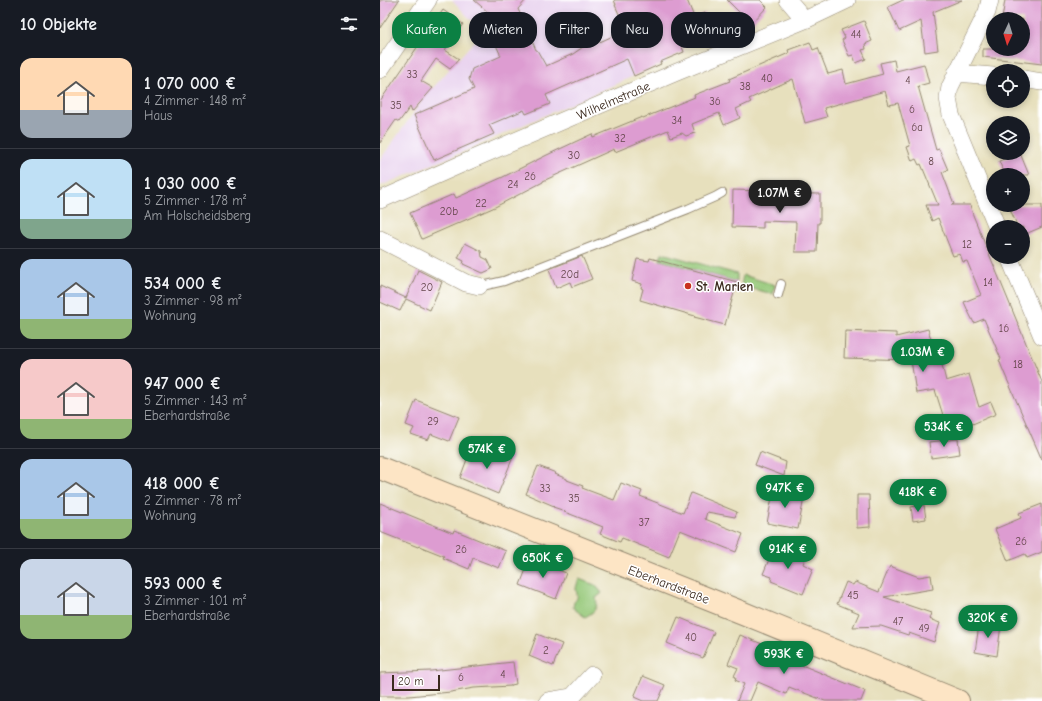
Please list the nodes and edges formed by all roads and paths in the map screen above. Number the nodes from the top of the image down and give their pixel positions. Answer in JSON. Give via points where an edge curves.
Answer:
{"nodes":[{"id":1,"x":428,"y":0,"type":"edge"},
{"id":2,"x":788,"y":0,"type":"edge"},
{"id":3,"x":847,"y":0,"type":"edge"},
{"id":4,"x":990,"y":0,"type":"edge"},
{"id":5,"x":805,"y":20,"type":"junction"},
{"id":6,"x":380,"y":70,"type":"edge"},
{"id":7,"x":956,"y":73,"type":"junction"},
{"id":8,"x":986,"y":75,"type":"edge"},
{"id":9,"x":1030,"y":80,"type":"edge"},
{"id":10,"x":1042,"y":82,"type":"edge"},
{"id":11,"x":722,"y":193,"type":"dead end"},
{"id":12,"x":380,"y":200,"type":"edge"},
{"id":13,"x":994,"y":220,"type":"edge"},
{"id":14,"x":380,"y":239,"type":"edge"},
{"id":15,"x":1012,"y":264,"type":"edge"},
{"id":16,"x":781,"y":284,"type":"dead end"},
{"id":17,"x":481,"y":286,"type":"joint"},
{"id":18,"x":778,"y":295,"type":"dead end"},
{"id":19,"x":1042,"y":336,"type":"edge"},
{"id":20,"x":380,"y":468,"type":"edge"},
{"id":21,"x":592,"y":675,"type":"dead end"},
{"id":22,"x":548,"y":701,"type":"edge"},
{"id":23,"x":958,"y":701,"type":"edge"}],
"edges":[{"from":1,"to":6,"type":"street"},
{"from":2,"to":5,"type":"street"},
{"from":3,"to":5,"type":"street","name":"Wilhelmstraße"},
{"from":4,"to":7,"type":"street","via":[[987,12]]},
{"from":5,"to":12,"type":"street","name":"Wilhelmstraße","via":[[677,72]]},
{"from":7,"to":8,"type":"street"},
{"from":7,"to":13,"type":"street","via":[[948,98],[951,115]]},
{"from":9,"to":10,"type":"street"},
{"from":11,"to":17,"type":"lane","via":[[688,209],[504,281]]},
{"from":14,"to":17,"type":"street","via":[[466,283]]},
{"from":15,"to":19,"type":"street"},
{"from":16,"to":18,"type":"lane"},
{"from":20,"to":23,"type":"main road","name":"Eberhardstraße"},
{"from":21,"to":22,"type":"street","via":[[572,697]]}]}
